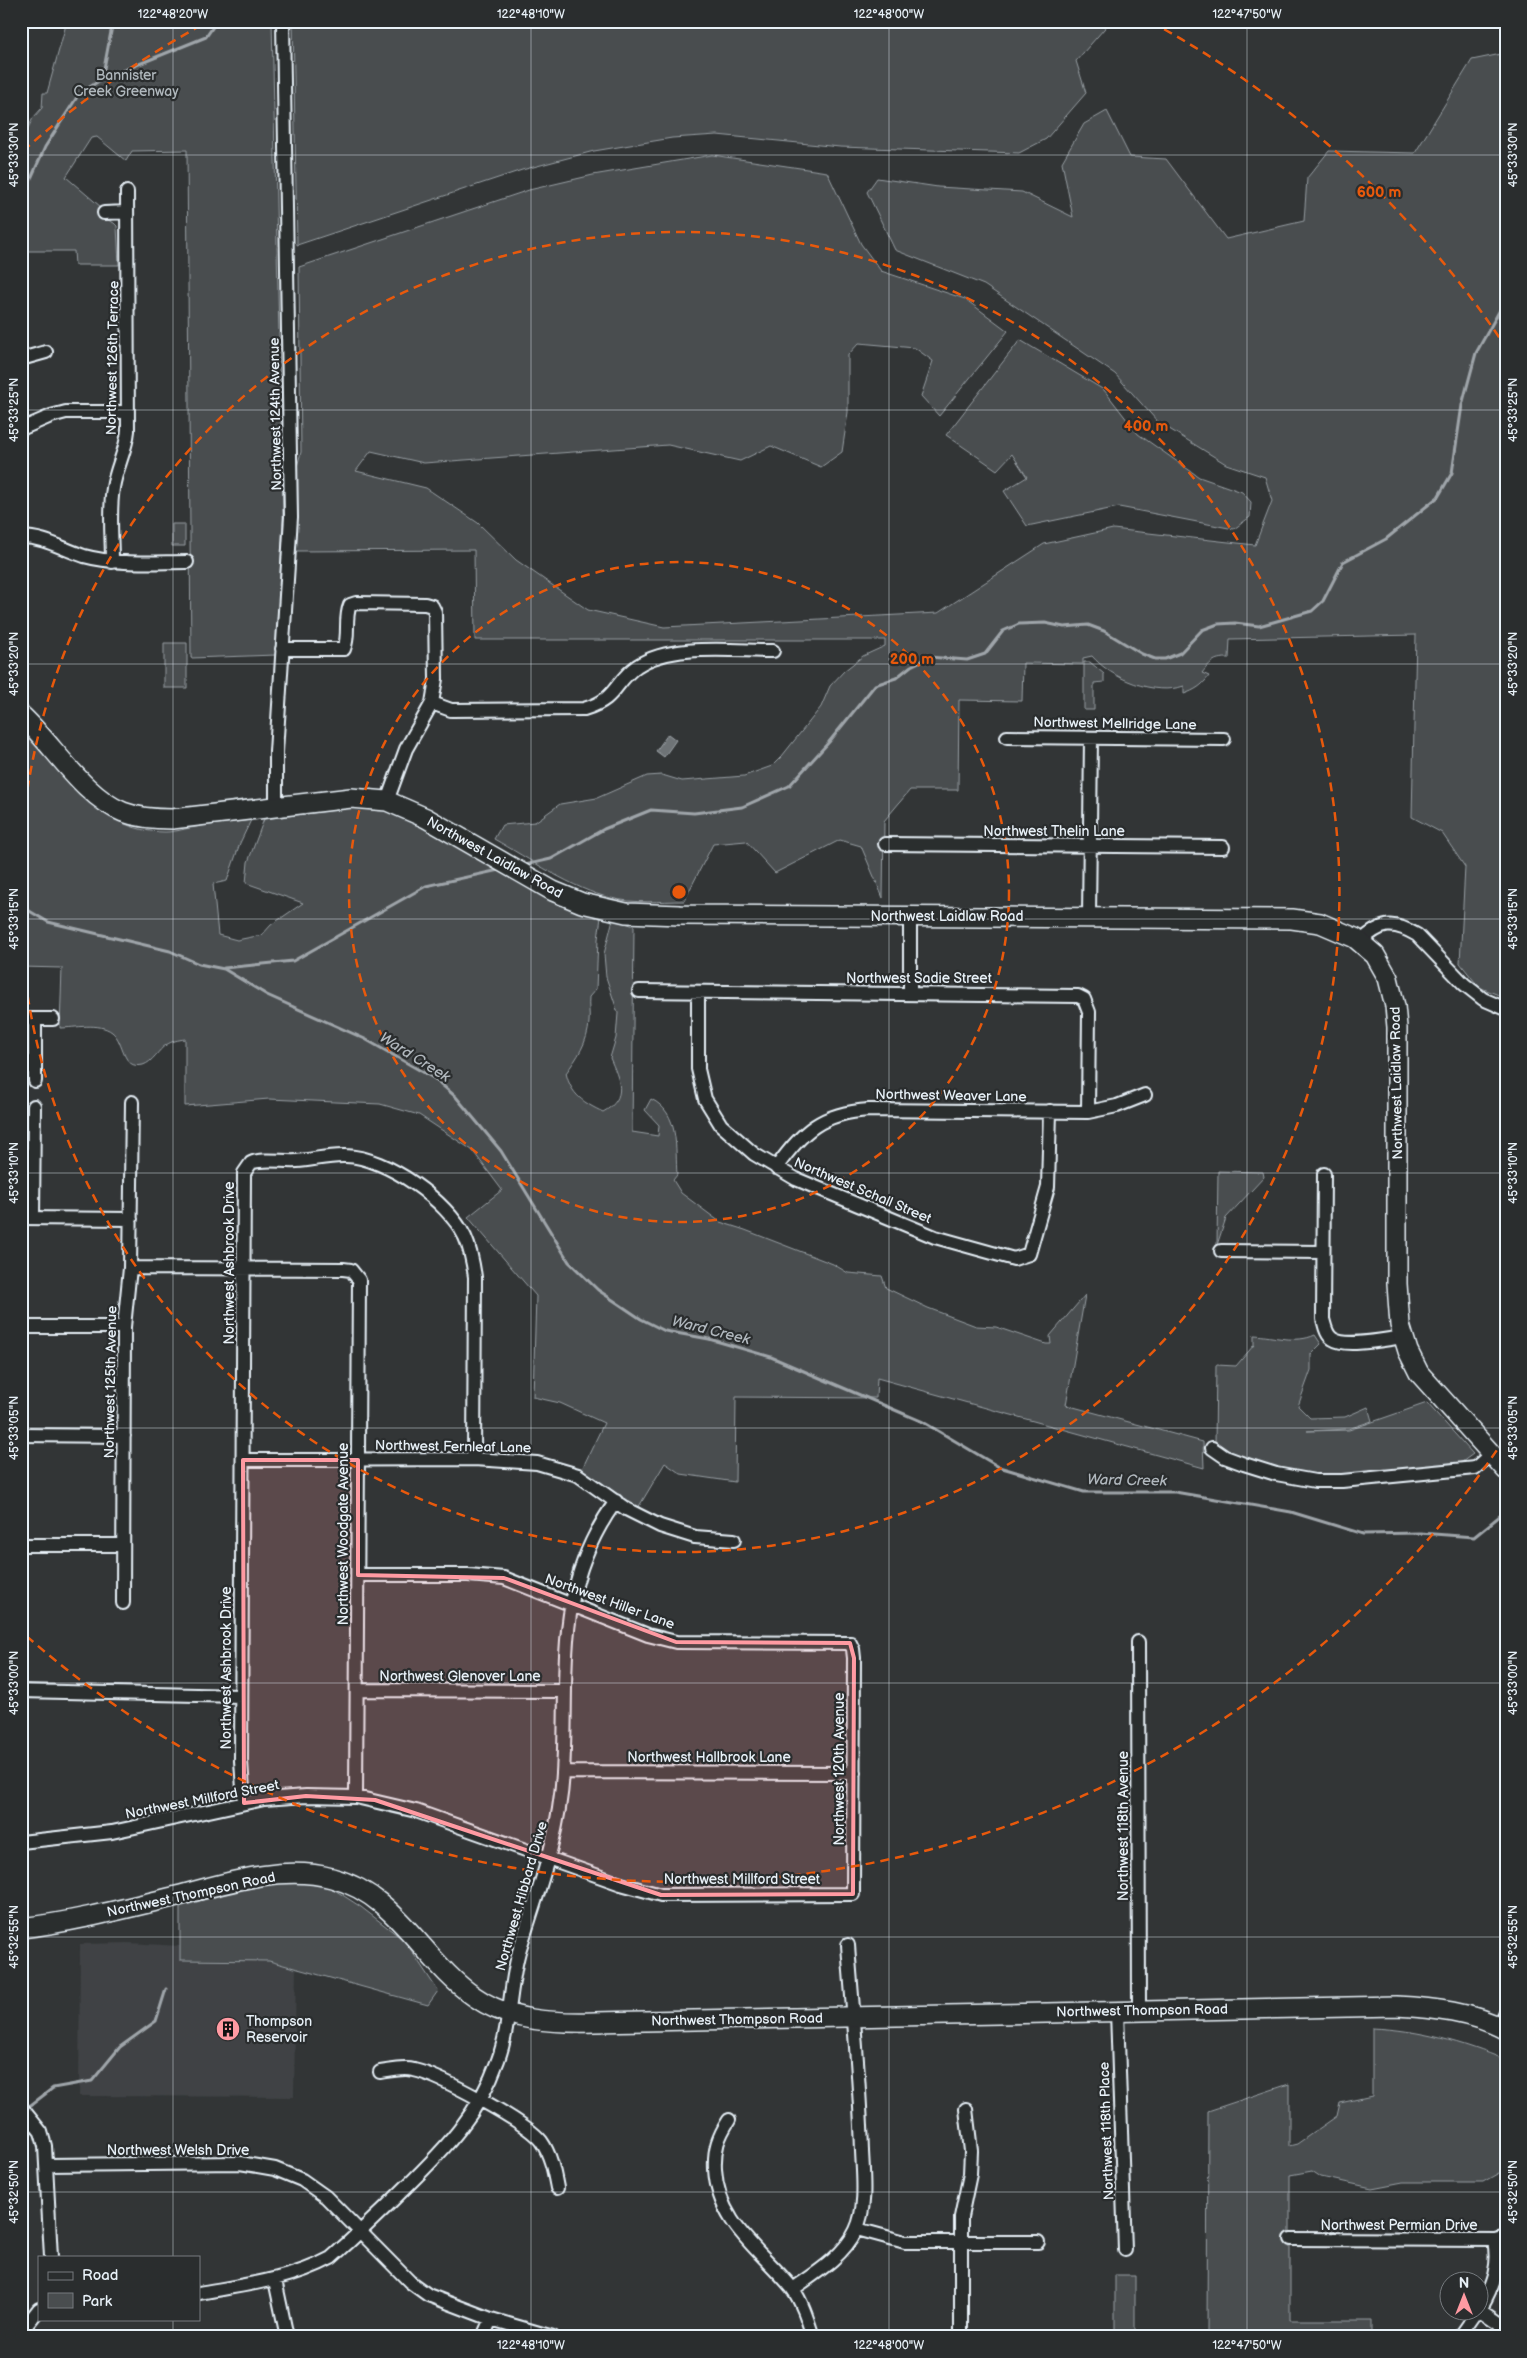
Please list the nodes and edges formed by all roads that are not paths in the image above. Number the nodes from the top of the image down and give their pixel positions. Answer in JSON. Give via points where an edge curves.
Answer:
{"nodes":[{"id":1,"x":283,"y":21,"type":"edge"},
{"id":2,"x":127,"y":192,"type":"dead end"},
{"id":3,"x":127,"y":212,"type":"junction"},
{"id":4,"x":104,"y":213,"type":"dead end"},
{"id":5,"x":46,"y":352,"type":"dead end"},
{"id":6,"x":21,"y":359,"type":"edge"},
{"id":7,"x":128,"y":412,"type":"junction"},
{"id":8,"x":21,"y":428,"type":"edge"},
{"id":9,"x":21,"y":537,"type":"edge"},
{"id":10,"x":112,"y":562,"type":"junction"},
{"id":11,"x":187,"y":562,"type":"dead end"},
{"id":12,"x":282,"y":649,"type":"junction"},
{"id":13,"x":773,"y":651,"type":"dead end"},
{"id":14,"x":432,"y":703,"type":"junction"},
{"id":15,"x":21,"y":715,"type":"edge"},
{"id":16,"x":1007,"y":737,"type":"dead end"},
{"id":17,"x":1091,"y":738,"type":"junction"},
{"id":18,"x":1224,"y":739,"type":"dead end"},
{"id":19,"x":386,"y":801,"type":"junction"},
{"id":20,"x":276,"y":806,"type":"junction"},
{"id":21,"x":885,"y":844,"type":"dead end"},
{"id":22,"x":1090,"y":846,"type":"junction"},
{"id":23,"x":1223,"y":847,"type":"dead end"},
{"id":24,"x":910,"y":916,"type":"junction"},
{"id":25,"x":1089,"y":917,"type":"junction"},
{"id":26,"x":1361,"y":941,"type":"junction"},
{"id":27,"x":639,"y":991,"type":"dead end"},
{"id":28,"x":698,"y":992,"type":"junction"},
{"id":29,"x":910,"y":993,"type":"junction"},
{"id":30,"x":1506,"y":1009,"type":"edge"},
{"id":31,"x":21,"y":1019,"type":"edge"},
{"id":32,"x":35,"y":1019,"type":"junction"},
{"id":33,"x":53,"y":1019,"type":"dead end"},
{"id":34,"x":35,"y":1081,"type":"dead end"},
{"id":35,"x":1145,"y":1094,"type":"dead end"},
{"id":36,"x":132,"y":1102,"type":"dead end"},
{"id":37,"x":34,"y":1106,"type":"dead end"},
{"id":38,"x":1050,"y":1111,"type":"junction"},
{"id":39,"x":1088,"y":1112,"type":"junction"},
{"id":40,"x":776,"y":1168,"type":"junction"},
{"id":41,"x":1324,"y":1174,"type":"dead end"},
{"id":42,"x":27,"y":1218,"type":"edge"},
{"id":43,"x":132,"y":1219,"type":"junction"},
{"id":44,"x":1221,"y":1251,"type":"dead end"},
{"id":45,"x":1323,"y":1252,"type":"junction"},
{"id":46,"x":130,"y":1268,"type":"junction"},
{"id":47,"x":244,"y":1269,"type":"junction"},
{"id":48,"x":21,"y":1327,"type":"edge"},
{"id":49,"x":124,"y":1328,"type":"junction"},
{"id":50,"x":1404,"y":1337,"type":"junction"},
{"id":51,"x":21,"y":1435,"type":"edge"},
{"id":52,"x":124,"y":1436,"type":"junction"},
{"id":53,"x":1212,"y":1448,"type":"dead end"},
{"id":54,"x":1491,"y":1454,"type":"junction"},
{"id":55,"x":474,"y":1459,"type":"junction"},
{"id":56,"x":243,"y":1460,"type":"junction"},
{"id":57,"x":358,"y":1460,"type":"junction"},
{"id":58,"x":1506,"y":1470,"type":"edge"},
{"id":59,"x":616,"y":1500,"type":"junction"},
{"id":60,"x":734,"y":1540,"type":"dead end"},
{"id":61,"x":21,"y":1544,"type":"edge"},
{"id":62,"x":123,"y":1544,"type":"junction"},
{"id":63,"x":358,"y":1575,"type":"junction"},
{"id":64,"x":123,"y":1603,"type":"dead end"},
{"id":65,"x":571,"y":1605,"type":"junction"},
{"id":66,"x":1138,"y":1642,"type":"dead end"},
{"id":67,"x":852,"y":1645,"type":"joint"},
{"id":68,"x":358,"y":1690,"type":"junction"},
{"id":69,"x":21,"y":1691,"type":"edge"},
{"id":70,"x":563,"y":1691,"type":"junction"},
{"id":71,"x":241,"y":1696,"type":"junction"},
{"id":72,"x":563,"y":1772,"type":"junction"},
{"id":73,"x":854,"y":1773,"type":"junction"},
{"id":74,"x":356,"y":1796,"type":"junction"},
{"id":75,"x":244,"y":1803,"type":"junction"},
{"id":76,"x":21,"y":1842,"type":"edge"},
{"id":77,"x":550,"y":1858,"type":"junction"},
{"id":78,"x":853,"y":1894,"type":"joint"},
{"id":79,"x":21,"y":1928,"type":"edge"},
{"id":80,"x":848,"y":1945,"type":"dead end"},
{"id":81,"x":1139,"y":2010,"type":"junction"},
{"id":82,"x":1117,"y":2011,"type":"junction"},
{"id":83,"x":507,"y":2012,"type":"junction"},
{"id":84,"x":853,"y":2016,"type":"junction"},
{"id":85,"x":1503,"y":2023,"type":"edge"},
{"id":86,"x":380,"y":2072,"type":"dead end"},
{"id":87,"x":480,"y":2101,"type":"junction"},
{"id":88,"x":21,"y":2107,"type":"edge"},
{"id":89,"x":966,"y":2109,"type":"dead end"},
{"id":90,"x":729,"y":2120,"type":"dead end"},
{"id":91,"x":47,"y":2165,"type":"junction"},
{"id":92,"x":557,"y":2188,"type":"dead end"},
{"id":93,"x":857,"y":2229,"type":"junction"},
{"id":94,"x":362,"y":2231,"type":"junction"},
{"id":95,"x":1291,"y":2239,"type":"dead end"},
{"id":96,"x":1501,"y":2239,"type":"edge"},
{"id":97,"x":961,"y":2241,"type":"junction"},
{"id":98,"x":1038,"y":2242,"type":"dead end"},
{"id":99,"x":1126,"y":2250,"type":"dead end"},
{"id":100,"x":51,"y":2256,"type":"edge"},
{"id":101,"x":275,"y":2280,"type":"junction"},
{"id":102,"x":1490,"y":2289,"type":"edge"},
{"id":103,"x":793,"y":2290,"type":"junction"},
{"id":104,"x":200,"y":2293,"type":"edge"},
{"id":105,"x":38,"y":2309,"type":"edge"},
{"id":106,"x":1490,"y":2317,"type":"edge"},
{"id":107,"x":491,"y":2319,"type":"junction"},
{"id":108,"x":1472,"y":2320,"type":"edge"},
{"id":109,"x":1506,"y":2328,"type":"edge"},
{"id":110,"x":21,"y":2332,"type":"edge"},
{"id":111,"x":287,"y":2337,"type":"edge"},
{"id":112,"x":483,"y":2337,"type":"edge"},
{"id":113,"x":553,"y":2337,"type":"edge"},
{"id":114,"x":813,"y":2337,"type":"edge"},
{"id":115,"x":961,"y":2337,"type":"edge"},
{"id":116,"x":1459,"y":2337,"type":"edge"}],
"edges":[{"from":1,"to":12,"type":"street","name":"Northwest 124th Avenue","via":[[291,516]]},
{"from":2,"to":3,"type":"street","name":"Northwest 126th Terrace"},
{"from":3,"to":4,"type":"street"},
{"from":3,"to":7,"type":"street","name":"Northwest 126th Terrace"},
{"from":5,"to":6,"type":"street"},
{"from":7,"to":8,"type":"street","via":[[66,412]]},
{"from":7,"to":10,"type":"street","name":"Northwest 126th Terrace","via":[[127,442],[116,475],[112,501]]},
{"from":9,"to":10,"type":"street","via":[[40,539]]},
{"from":10,"to":11,"type":"street"},
{"from":12,"to":14,"type":"street","via":[[344,648],[348,611],[356,603],[432,606],[435,612],[436,679]]},
{"from":12,"to":20,"type":"street","name":"Northwest 124th Avenue"},
{"from":13,"to":14,"type":"street","via":[[681,651],[649,658],[634,668],[611,696],[584,709],[451,710]]},
{"from":14,"to":19,"type":"street","via":[[406,749]]},
{"from":15,"to":20,"type":"street","name":"Northwest Laidlaw Road","via":[[100,799],[123,812],[145,818],[172,819]]},
{"from":16,"to":17,"type":"street","name":"Northwest Mellridge Lane"},
{"from":17,"to":18,"type":"street","name":"Northwest Mellridge Lane"},
{"from":17,"to":22,"type":"street"},
{"from":19,"to":20,"type":"street","name":"Northwest Laidlaw Road","via":[[351,798]]},
{"from":19,"to":24,"type":"street","name":"Northwest Laidlaw Road","via":[[438,824],[553,891],[599,908],[642,914]]},
{"from":21,"to":22,"type":"street","name":"Northwest Thelin Lane"},
{"from":22,"to":23,"type":"street","name":"Northwest Thelin Lane"},
{"from":22,"to":25,"type":"street"},
{"from":24,"to":25,"type":"street","name":"Northwest Laidlaw Road"},
{"from":24,"to":29,"type":"street"},
{"from":25,"to":26,"type":"street","name":"Northwest Laidlaw Road","via":[[1292,920],[1325,925]]},
{"from":26,"to":30,"type":"street","via":[[1384,926],[1407,929],[1474,993]]},
{"from":26,"to":50,"type":"street","name":"Northwest Laidlaw Road","via":[[1382,966],[1395,1006],[1397,1284],[1400,1326]]},
{"from":27,"to":28,"type":"street","name":"Northwest Sadie Street"},
{"from":28,"to":29,"type":"street","name":"Northwest Sadie Street"},
{"from":28,"to":40,"type":"street","name":"Northwest Schall Street","via":[[698,1069],[705,1099],[721,1125],[754,1154]]},
{"from":29,"to":39,"type":"street","name":"Northwest Sadie Street","via":[[1070,994],[1084,999],[1089,1012]]},
{"from":31,"to":32,"type":"street"},
{"from":32,"to":33,"type":"street"},
{"from":32,"to":34,"type":"street"},
{"from":35,"to":39,"type":"street","name":"Northwest Weaver Lane","via":[[1117,1106]]},
{"from":36,"to":43,"type":"street","name":"Northwest 125th Avenue"},
{"from":37,"to":42,"type":"street"},
{"from":38,"to":39,"type":"street","name":"Northwest Weaver Lane"},
{"from":38,"to":40,"type":"street","name":"Northwest Weaver Lane","via":[[869,1110],[844,1113],[811,1127],[793,1144]]},
{"from":38,"to":40,"type":"street","name":"Northwest Schall Street","via":[[1048,1187],[1033,1246],[1024,1256],[1008,1257],[935,1237]]},
{"from":41,"to":45,"type":"street"},
{"from":42,"to":43,"type":"street"},
{"from":43,"to":46,"type":"street","name":"Northwest 125th Avenue"},
{"from":44,"to":45,"type":"street"},
{"from":45,"to":50,"type":"street","via":[[1323,1319],[1332,1339],[1347,1343]]},
{"from":46,"to":47,"type":"street"},
{"from":46,"to":49,"type":"street","name":"Northwest 125th Avenue"},
{"from":47,"to":55,"type":"street","name":"Northwest Ashbrook Drive","via":[[244,1173],[252,1162],[347,1156],[386,1166],[410,1181],[451,1217],[472,1254]]},
{"from":47,"to":56,"type":"street","name":"Northwest Ashbrook Drive"},
{"from":47,"to":57,"type":"street","name":"Northwest Woodgate Avenue","via":[[343,1269],[355,1274],[360,1284]]},
{"from":48,"to":49,"type":"street"},
{"from":49,"to":52,"type":"street","name":"Northwest 125th Avenue"},
{"from":50,"to":54,"type":"street","name":"Northwest Laidlaw Road","via":[[1419,1374]]},
{"from":51,"to":52,"type":"street"},
{"from":52,"to":62,"type":"street","name":"Northwest 125th Avenue"},
{"from":53,"to":54,"type":"street","via":[[1225,1457],[1276,1474],[1331,1482],[1475,1468]]},
{"from":54,"to":58,"type":"street","name":"Northwest Laidlaw Road"},
{"from":55,"to":57,"type":"street","name":"Northwest Fernleaf Lane"},
{"from":55,"to":59,"type":"street","name":"Northwest Fernleaf Lane","via":[[517,1460],[552,1466],[578,1475]]},
{"from":56,"to":57,"type":"street","name":"Northwest Fernleaf Lane"},
{"from":56,"to":71,"type":"street","name":"Northwest Ashbrook Drive"},
{"from":57,"to":63,"type":"street","name":"Northwest Woodgate Avenue"},
{"from":59,"to":60,"type":"street","name":"Northwest Fernleaf Lane","via":[[636,1515],[671,1530],[696,1537]]},
{"from":59,"to":65,"type":"street","name":"Northwest Hibbard Drive","via":[[588,1548]]},
{"from":61,"to":62,"type":"street"},
{"from":62,"to":64,"type":"street","name":"Northwest 125th Avenue"},
{"from":63,"to":65,"type":"street","name":"Northwest Hiller Lane","via":[[494,1577]]},
{"from":63,"to":68,"type":"street","name":"Northwest Woodgate Avenue"},
{"from":65,"to":67,"type":"street","name":"Northwest Hiller Lane","via":[[648,1635],[676,1642],[846,1641]]},
{"from":65,"to":70,"type":"street","name":"Northwest Hibbard Drive"},
{"from":66,"to":81,"type":"street","name":"Northwest 118th Avenue"},
{"from":67,"to":73,"type":"street","name":"Northwest 120th Avenue"},
{"from":68,"to":70,"type":"street","name":"Northwest Glenover Lane"},
{"from":68,"to":74,"type":"street","name":"Northwest Woodgate Avenue"},
{"from":69,"to":71,"type":"street"},
{"from":70,"to":72,"type":"street","name":"Northwest Hibbard Drive"},
{"from":71,"to":75,"type":"street","name":"Northwest Ashbrook Drive"},
{"from":72,"to":73,"type":"street","name":"Northwest Hallbrook Lane"},
{"from":72,"to":77,"type":"street","name":"Northwest Hibbard Drive"},
{"from":73,"to":78,"type":"street","name":"Northwest 120th Avenue"},
{"from":74,"to":75,"type":"street","name":"Northwest Millford Street","via":[[296,1796]]},
{"from":74,"to":77,"type":"street","name":"Northwest Millford Street","via":[[397,1805]]},
{"from":75,"to":76,"type":"street","name":"Northwest Millford Street","via":[[112,1832]]},
{"from":77,"to":78,"type":"street","name":"Northwest Millford Street","via":[[661,1895]]},
{"from":77,"to":83,"type":"street","name":"Northwest Hibbard Drive","via":[[520,1950]]},
{"from":79,"to":83,"type":"street","name":"Northwest Thompson Road","via":[[88,1917],[263,1876],[310,1874],[332,1878],[376,1898],[396,1915],[459,1985],[486,2004]]},
{"from":80,"to":84,"type":"street"},
{"from":81,"to":82,"type":"street","name":"Northwest Thompson Road"},
{"from":81,"to":85,"type":"street","name":"Northwest Thompson Road","via":[[1396,2006],[1452,2012]]},
{"from":82,"to":84,"type":"street","name":"Northwest Thompson Road"},
{"from":82,"to":99,"type":"street","name":"Northwest 118th Place"},
{"from":83,"to":84,"type":"street","name":"Northwest Thompson Road","via":[[527,2019],[560,2023]]},
{"from":83,"to":87,"type":"street","name":"Northwest Hibbard Drive","via":[[499,2058]]},
{"from":84,"to":93,"type":"street","via":[[863,2180]]},
{"from":86,"to":87,"type":"street","via":[[413,2069],[434,2076]]},
{"from":87,"to":92,"type":"street","via":[[522,2125],[540,2140],[551,2161]]},
{"from":87,"to":94,"type":"street","name":"Northwest Hibbard Drive","via":[[447,2147]]},
{"from":88,"to":91,"type":"street","via":[[41,2132]]},
{"from":89,"to":97,"type":"street","via":[[971,2151],[970,2174],[962,2204]]},
{"from":90,"to":103,"type":"street","via":[[718,2136],[714,2160],[719,2196],[725,2212]]},
{"from":91,"to":94,"type":"street","name":"Northwest Welsh Drive","via":[[256,2165],[302,2180],[326,2196]]},
{"from":91,"to":100,"type":"street"},
{"from":93,"to":97,"type":"street","via":[[905,2242]]},
{"from":93,"to":103,"type":"street","via":[[848,2244],[830,2262]]},
{"from":94,"to":101,"type":"street","name":"Northwest Hibbard Drive","via":[[331,2258],[315,2267]]},
{"from":94,"to":107,"type":"street","name":"Northwest Welsh Drive","via":[[418,2289],[437,2300]]},
{"from":95,"to":96,"type":"street","name":"Northwest Permian Drive"},
{"from":96,"to":102,"type":"street","via":[[1496,2274]]},
{"from":97,"to":98,"type":"street"},
{"from":97,"to":115,"type":"street"},
{"from":101,"to":104,"type":"street","name":"Northwest Hibbard Drive"},
{"from":101,"to":111,"type":"street"},
{"from":103,"to":114,"type":"street"},
{"from":105,"to":110,"type":"street"},
{"from":106,"to":109,"type":"street"},
{"from":107,"to":112,"type":"street"},
{"from":107,"to":113,"type":"street","name":"Northwest Welsh Drive"},
{"from":108,"to":116,"type":"street"}]}
